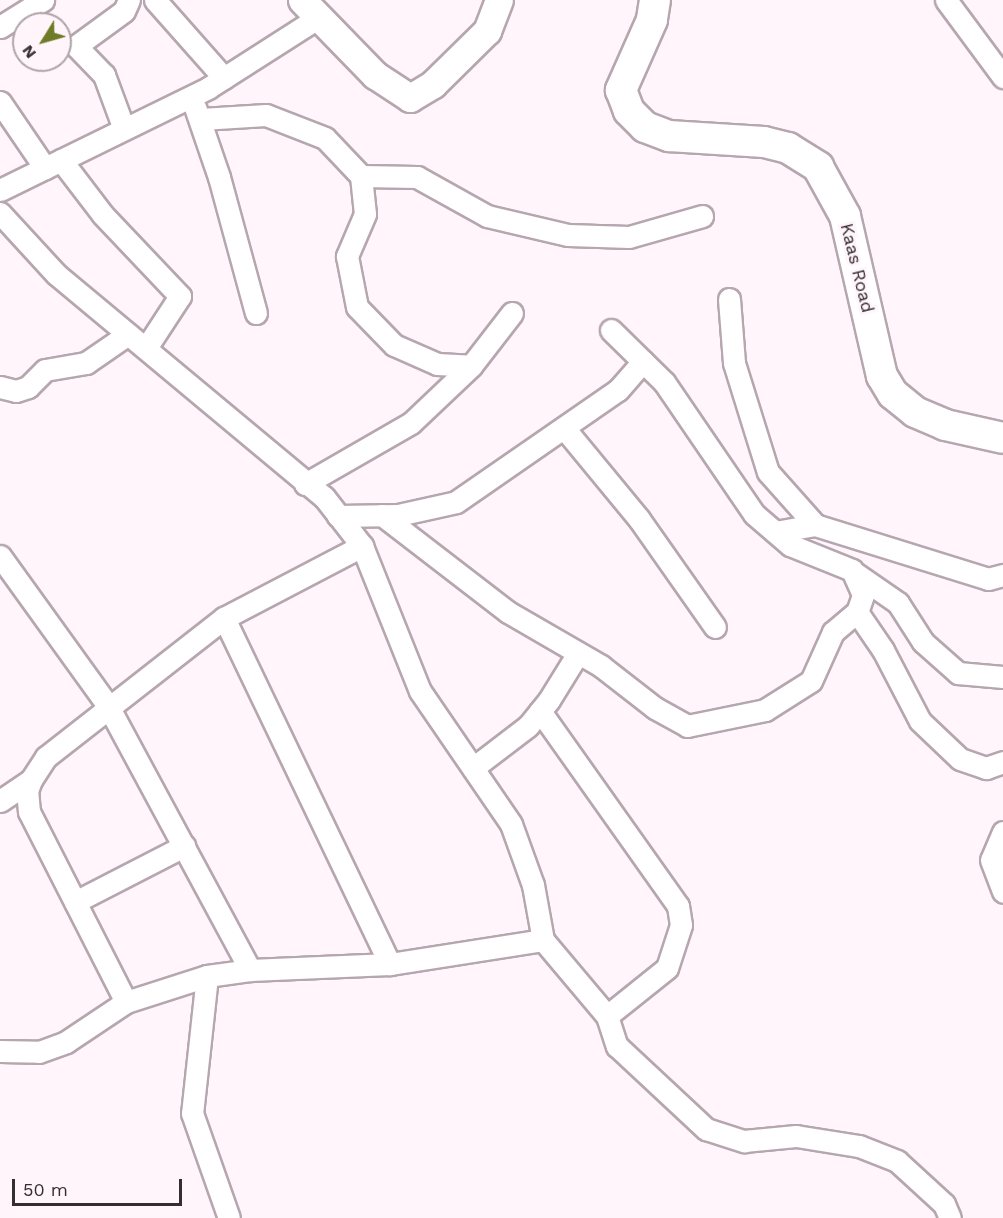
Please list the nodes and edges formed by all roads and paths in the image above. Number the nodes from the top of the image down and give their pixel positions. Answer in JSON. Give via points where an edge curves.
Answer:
{"nodes":[{"id":1,"x":43,"y":0,"type":"edge"},
{"id":2,"x":129,"y":0,"type":"edge"},
{"id":3,"x":155,"y":0,"type":"edge"},
{"id":4,"x":499,"y":0,"type":"edge"},
{"id":5,"x":655,"y":0,"type":"edge"},
{"id":6,"x":946,"y":0,"type":"edge"},
{"id":7,"x":311,"y":9,"type":"edge"},
{"id":8,"x":0,"y":27,"type":"edge"},
{"id":9,"x":1003,"y":77,"type":"edge"},
{"id":10,"x":224,"y":78,"type":"junction"},
{"id":11,"x":191,"y":97,"type":"junction"},
{"id":12,"x":0,"y":102,"type":"edge"},
{"id":13,"x":201,"y":119,"type":"junction"},
{"id":14,"x":124,"y":129,"type":"junction"},
{"id":15,"x":53,"y":164,"type":"junction"},
{"id":16,"x":361,"y":176,"type":"junction"},
{"id":17,"x":0,"y":189,"type":"edge"},
{"id":18,"x":0,"y":213,"type":"edge"},
{"id":19,"x":702,"y":216,"type":"dead end"},
{"id":20,"x":729,"y":299,"type":"dead end"},
{"id":21,"x":256,"y":313,"type":"dead end"},
{"id":22,"x":512,"y":313,"type":"dead end"},
{"id":23,"x":611,"y":330,"type":"dead end"},
{"id":24,"x":128,"y":334,"type":"junction"},
{"id":25,"x":146,"y":348,"type":"junction"},
{"id":26,"x":643,"y":361,"type":"junction"},
{"id":27,"x":471,"y":366,"type":"junction"},
{"id":28,"x":0,"y":387,"type":"edge"},
{"id":29,"x":564,"y":428,"type":"junction"},
{"id":30,"x":1003,"y":438,"type":"edge"},
{"id":31,"x":305,"y":484,"type":"junction"},
{"id":32,"x":382,"y":515,"type":"junction"},
{"id":33,"x":339,"y":516,"type":"junction"},
{"id":34,"x":815,"y":525,"type":"junction"},
{"id":35,"x":775,"y":532,"type":"junction"},
{"id":36,"x":362,"y":546,"type":"junction"},
{"id":37,"x":0,"y":556,"type":"edge"},
{"id":38,"x":852,"y":570,"type":"junction"},
{"id":39,"x":1003,"y":575,"type":"edge"},
{"id":40,"x":857,"y":612,"type":"junction"},
{"id":41,"x":224,"y":618,"type":"junction"},
{"id":42,"x":715,"y":627,"type":"dead end"},
{"id":43,"x":578,"y":653,"type":"junction"},
{"id":44,"x":1003,"y":677,"type":"edge"},
{"id":45,"x":108,"y":706,"type":"junction"},
{"id":46,"x":540,"y":711,"type":"junction"},
{"id":47,"x":1003,"y":762,"type":"edge"},
{"id":48,"x":473,"y":768,"type":"junction"},
{"id":49,"x":31,"y":780,"type":"junction"},
{"id":50,"x":0,"y":801,"type":"edge"},
{"id":51,"x":1003,"y":832,"type":"edge"},
{"id":52,"x":184,"y":846,"type":"junction"},
{"id":53,"x":1003,"y":892,"type":"edge"},
{"id":54,"x":75,"y":902,"type":"junction"},
{"id":55,"x":543,"y":940,"type":"junction"},
{"id":56,"x":390,"y":964,"type":"junction"},
{"id":57,"x":250,"y":970,"type":"junction"},
{"id":58,"x":207,"y":976,"type":"junction"},
{"id":59,"x":126,"y":1002,"type":"junction"},
{"id":60,"x":607,"y":1016,"type":"junction"},
{"id":61,"x":0,"y":1051,"type":"edge"},
{"id":62,"x":229,"y":1218,"type":"edge"},
{"id":63,"x":950,"y":1218,"type":"edge"}],
"edges":[{"from":1,"to":8,"type":"street"},
{"from":2,"to":14,"type":"street","via":[[124,10],[76,46],[104,75]]},
{"from":3,"to":10,"type":"street"},
{"from":4,"to":7,"type":"street","via":[[486,31],[433,84],[410,98],[375,75]]},
{"from":5,"to":30,"type":"main road","name":"Kaas Road","via":[[652,20],[621,90],[629,111],[645,127],[669,136],[734,137],[772,144],[788,148],[818,167],[845,216],[882,376],[893,394],[915,412],[945,425]]},
{"from":6,"to":9,"type":"street"},
{"from":7,"to":10,"type":"street"},
{"from":10,"to":11,"type":"street"},
{"from":11,"to":13,"type":"street"},
{"from":11,"to":14,"type":"street"},
{"from":12,"to":15,"type":"street"},
{"from":13,"to":16,"type":"street","via":[[266,115],[326,138]]},
{"from":13,"to":21,"type":"street"},
{"from":14,"to":15,"type":"street"},
{"from":15,"to":17,"type":"street"},
{"from":15,"to":25,"type":"street","via":[[180,296]]},
{"from":16,"to":19,"type":"street","via":[[417,177],[487,216],[568,235],[629,237]]},
{"from":16,"to":27,"type":"street","via":[[365,214],[347,256],[357,307],[394,345],[437,364]]},
{"from":18,"to":24,"type":"street","via":[[56,274]]},
{"from":20,"to":34,"type":"street","via":[[734,363],[768,472]]},
{"from":22,"to":27,"type":"street"},
{"from":23,"to":26,"type":"street"},
{"from":24,"to":25,"type":"street"},
{"from":24,"to":28,"type":"street","via":[[86,363],[45,370],[28,387],[16,391]]},
{"from":25,"to":31,"type":"street"},
{"from":26,"to":29,"type":"street","via":[[618,390]]},
{"from":26,"to":35,"type":"street","via":[[685,409],[722,471],[754,514]]},
{"from":27,"to":31,"type":"street","via":[[411,423]]},
{"from":29,"to":32,"type":"street","via":[[456,502]]},
{"from":29,"to":42,"type":"street","via":[[639,519]]},
{"from":31,"to":33,"type":"street","via":[[324,497]]},
{"from":32,"to":33,"type":"street"},
{"from":32,"to":43,"type":"street","via":[[508,612]]},
{"from":33,"to":36,"type":"street"},
{"from":34,"to":35,"type":"street"},
{"from":34,"to":39,"type":"street","via":[[988,579]]},
{"from":35,"to":38,"type":"street","via":[[790,545]]},
{"from":36,"to":41,"type":"street"},
{"from":36,"to":48,"type":"street","via":[[420,691]]},
{"from":37,"to":45,"type":"street"},
{"from":38,"to":40,"type":"street","via":[[863,595]]},
{"from":38,"to":44,"type":"street","via":[[898,603],[922,642],[958,673]]},
{"from":40,"to":43,"type":"street","via":[[833,632],[811,681],[765,710],[687,726]]},
{"from":40,"to":47,"type":"street","via":[[883,650],[920,721],[960,759],[986,768]]},
{"from":41,"to":45,"type":"street"},
{"from":41,"to":56,"type":"street"},
{"from":43,"to":46,"type":"street"},
{"from":45,"to":49,"type":"street","via":[[46,757]]},
{"from":45,"to":52,"type":"street"},
{"from":46,"to":48,"type":"street","via":[[528,726]]},
{"from":46,"to":60,"type":"street","via":[[678,906],[681,925],[668,968]]},
{"from":48,"to":55,"type":"street","via":[[511,824],[533,885]]},
{"from":49,"to":50,"type":"street"},
{"from":49,"to":54,"type":"street","via":[[27,791],[30,812]]},
{"from":51,"to":53,"type":"street","via":[[991,860]]},
{"from":52,"to":54,"type":"street"},
{"from":52,"to":57,"type":"street"},
{"from":54,"to":59,"type":"street"},
{"from":55,"to":56,"type":"street"},
{"from":55,"to":60,"type":"street"},
{"from":56,"to":57,"type":"street"},
{"from":57,"to":58,"type":"street"},
{"from":58,"to":59,"type":"street"},
{"from":58,"to":62,"type":"street","via":[[192,1113]]},
{"from":59,"to":61,"type":"street","via":[[66,1042],[39,1052]]},
{"from":60,"to":63,"type":"street","via":[[616,1046],[706,1128],[744,1141],[796,1136],[859,1146],[897,1161],[944,1204]]}]}
